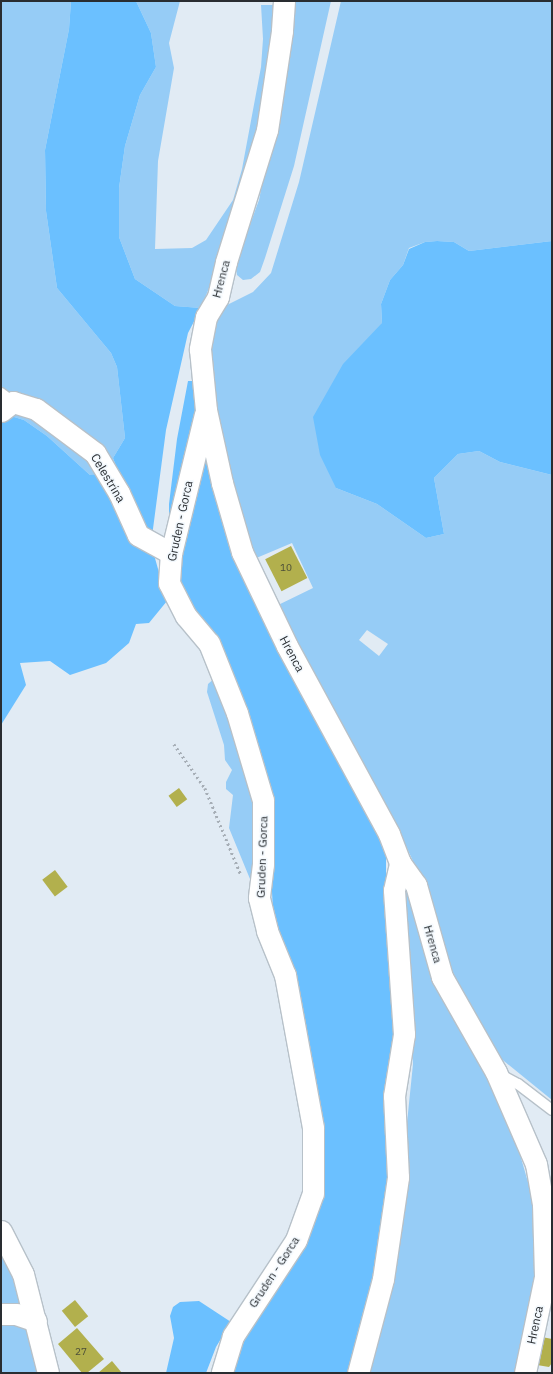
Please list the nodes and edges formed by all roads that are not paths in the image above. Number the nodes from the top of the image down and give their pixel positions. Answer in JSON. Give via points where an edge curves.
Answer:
{"nodes":[{"id":1,"x":284,"y":1,"type":"edge"},
{"id":2,"x":5,"y":402,"type":"edge"},
{"id":3,"x":206,"y":410,"type":"junction"},
{"id":4,"x":171,"y":553,"type":"junction"},
{"id":5,"x":400,"y":863,"type":"junction"},
{"id":6,"x":496,"y":1072,"type":"junction"},
{"id":7,"x":552,"y":1110,"type":"edge"},
{"id":8,"x":1,"y":1231,"type":"edge"},
{"id":9,"x":549,"y":1274,"type":"edge"},
{"id":10,"x":1,"y":1314,"type":"edge"},
{"id":11,"x":36,"y":1321,"type":"junction"},
{"id":12,"x":48,"y":1373,"type":"edge"},
{"id":13,"x":222,"y":1373,"type":"edge"},
{"id":14,"x":358,"y":1373,"type":"edge"},
{"id":15,"x":525,"y":1373,"type":"edge"}],
"edges":[{"from":1,"to":3,"type":"street","name":"Hrenca","via":[[267,130],[226,262],[218,297],[206,317],[200,349]]},
{"from":2,"to":4,"type":"street","name":"Celestrina","via":[[36,409],[95,453],[120,493],[138,535]]},
{"from":3,"to":4,"type":"street","name":"Gruden - Gorca"},
{"from":3,"to":5,"type":"street","name":"Hrenca","via":[[222,483],[242,552],[287,646],[389,834]]},
{"from":4,"to":13,"type":"street","name":"Gruden - Gorca","via":[[169,583],[186,616],[209,643],[237,713],[263,800],[263,864],[259,898],[266,931],[285,975],[313,1128],[313,1193],[296,1240],[234,1336]]},
{"from":5,"to":6,"type":"street","name":"Hrenca","via":[[416,885],[442,977]]},
{"from":5,"to":14,"type":"street","via":[[394,890],[404,1034],[394,1096],[398,1177],[383,1279]]},
{"from":6,"to":7,"type":"lane","via":[[518,1084]]},
{"from":6,"to":9,"type":"street","name":"Hrenca","via":[[536,1164],[543,1204]]},
{"from":8,"to":11,"type":"street","via":[[23,1274]]},
{"from":9,"to":15,"type":"street","name":"Hrenca"},
{"from":10,"to":11,"type":"street","via":[[16,1314]]},
{"from":11,"to":12,"type":"street"}]}
